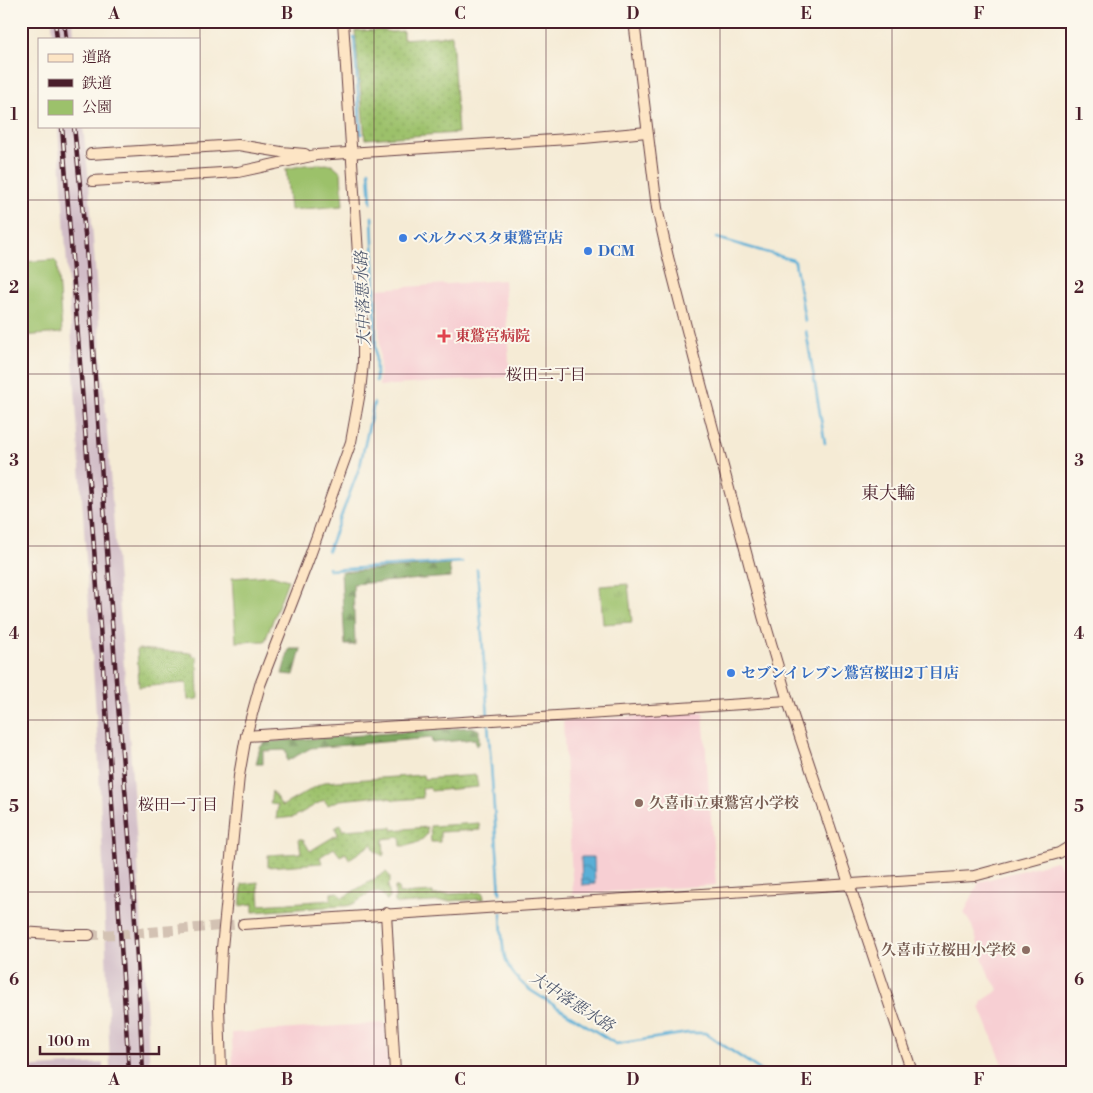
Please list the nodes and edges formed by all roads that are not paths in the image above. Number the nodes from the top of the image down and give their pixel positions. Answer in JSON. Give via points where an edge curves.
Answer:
{"nodes":[{"id":1,"x":343,"y":21,"type":"edge"},
{"id":2,"x":634,"y":21,"type":"edge"},
{"id":3,"x":647,"y":132,"type":"junction"},
{"id":4,"x":351,"y":152,"type":"junction"},
{"id":5,"x":91,"y":154,"type":"dead end"},
{"id":6,"x":316,"y":155,"type":"junction"},
{"id":7,"x":93,"y":181,"type":"dead end"},
{"id":8,"x":788,"y":701,"type":"junction"},
{"id":9,"x":246,"y":736,"type":"junction"},
{"id":10,"x":1072,"y":845,"type":"edge"},
{"id":11,"x":848,"y":884,"type":"junction"},
{"id":12,"x":386,"y":913,"type":"junction"},
{"id":13,"x":243,"y":924,"type":"tunnel mouth"},
{"id":14,"x":21,"y":932,"type":"edge"},
{"id":15,"x":89,"y":935,"type":"tunnel mouth"},
{"id":16,"x":221,"y":1072,"type":"edge"},
{"id":17,"x":395,"y":1072,"type":"edge"},
{"id":18,"x":912,"y":1072,"type":"edge"}],
"edges":[{"from":1,"to":4,"type":"street"},
{"from":2,"to":3,"type":"street"},
{"from":3,"to":4,"type":"street"},
{"from":3,"to":8,"type":"street","via":[[668,257]]},
{"from":4,"to":6,"type":"street"},
{"from":4,"to":9,"type":"street","via":[[363,332],[360,392],[351,442],[260,685]]},
{"from":5,"to":6,"type":"street","via":[[238,145]]},
{"from":6,"to":7,"type":"street","via":[[238,172]]},
{"from":8,"to":9,"type":"street"},
{"from":8,"to":11,"type":"street"},
{"from":9,"to":16,"type":"street","via":[[238,781],[224,924],[219,1006]]},
{"from":10,"to":11,"type":"street","via":[[1060,853],[974,876]]},
{"from":11,"to":12,"type":"street"},
{"from":11,"to":18,"type":"street"},
{"from":12,"to":13,"type":"street"},
{"from":12,"to":17,"type":"street"},
{"from":14,"to":15,"type":"street"}]}
